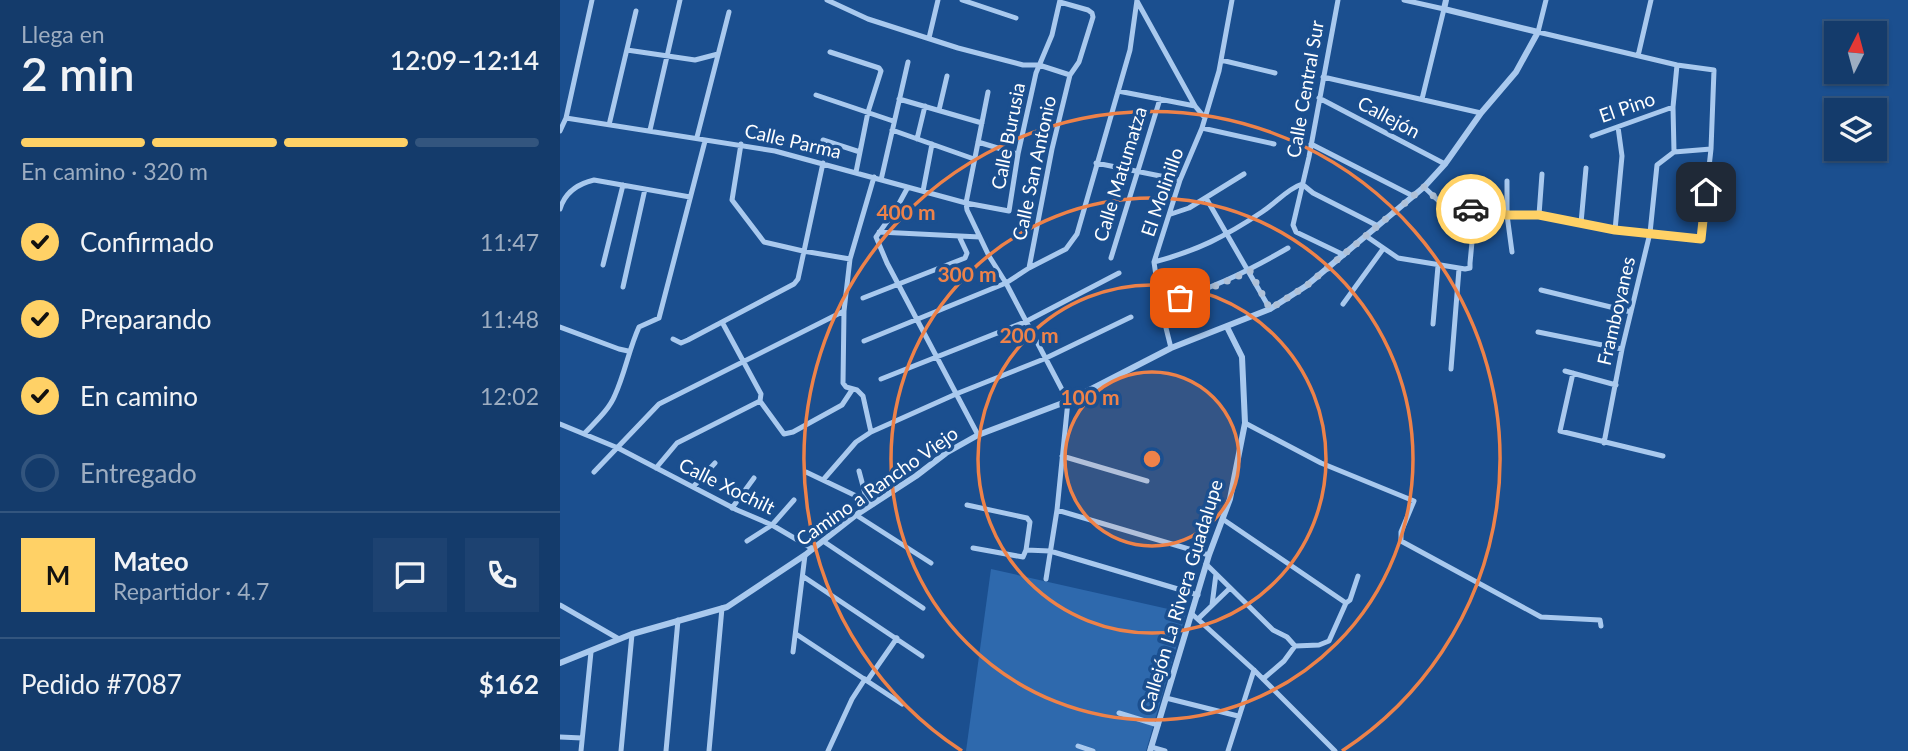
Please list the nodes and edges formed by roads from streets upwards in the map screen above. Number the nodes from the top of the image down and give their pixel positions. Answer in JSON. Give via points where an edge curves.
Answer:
{"nodes":[{"id":1,"x":592,"y":0,"type":"edge"},
{"id":2,"x":680,"y":0,"type":"edge"},
{"id":3,"x":827,"y":0,"type":"edge"},
{"id":4,"x":938,"y":0,"type":"edge"},
{"id":5,"x":962,"y":0,"type":"edge"},
{"id":6,"x":991,"y":0,"type":"edge"},
{"id":7,"x":1137,"y":0,"type":"edge"},
{"id":8,"x":1232,"y":0,"type":"edge"},
{"id":9,"x":1338,"y":0,"type":"edge"},
{"id":10,"x":1404,"y":0,"type":"edge"},
{"id":11,"x":1446,"y":0,"type":"edge"},
{"id":12,"x":1546,"y":0,"type":"edge"},
{"id":13,"x":1651,"y":0,"type":"edge"},
{"id":14,"x":1060,"y":1,"type":"edge"},
{"id":15,"x":836,"y":2,"type":"edge"},
{"id":16,"x":989,"y":9,"type":"junction"},
{"id":17,"x":1444,"y":9,"type":"junction"},
{"id":18,"x":636,"y":11,"type":"dead end"},
{"id":19,"x":729,"y":12,"type":"dead end"},
{"id":20,"x":1016,"y":18,"type":"dead end"},
{"id":21,"x":1538,"y":32,"type":"junction"},
{"id":22,"x":929,"y":38,"type":"junction"},
{"id":23,"x":627,"y":50,"type":"junction"},
{"id":24,"x":830,"y":52,"type":"dead end"},
{"id":25,"x":718,"y":54,"type":"junction"},
{"id":26,"x":669,"y":55,"type":"junction"},
{"id":27,"x":1638,"y":56,"type":"junction"},
{"id":28,"x":1221,"y":60,"type":"junction"},
{"id":29,"x":908,"y":62,"type":"dead end"},
{"id":30,"x":1676,"y":65,"type":"junction"},
{"id":31,"x":1039,"y":66,"type":"junction"},
{"id":32,"x":1275,"y":73,"type":"dead end"},
{"id":33,"x":1070,"y":75,"type":"junction"},
{"id":34,"x":947,"y":76,"type":"dead end"},
{"id":35,"x":1323,"y":77,"type":"junction"},
{"id":36,"x":1118,"y":91,"type":"junction"},
{"id":37,"x":988,"y":92,"type":"dead end"},
{"id":38,"x":816,"y":95,"type":"dead end"},
{"id":39,"x":1319,"y":98,"type":"junction"},
{"id":40,"x":899,"y":99,"type":"junction"},
{"id":41,"x":1160,"y":99,"type":"junction"},
{"id":42,"x":1422,"y":99,"type":"junction"},
{"id":43,"x":925,"y":106,"type":"junction"},
{"id":44,"x":1195,"y":106,"type":"junction"},
{"id":45,"x":1673,"y":107,"type":"junction"},
{"id":46,"x":939,"y":110,"type":"junction"},
{"id":47,"x":868,"y":112,"type":"junction"},
{"id":48,"x":1481,"y":113,"type":"junction"},
{"id":49,"x":566,"y":118,"type":"junction"},
{"id":50,"x":1205,"y":118,"type":"junction"},
{"id":51,"x":893,"y":121,"type":"junction"},
{"id":52,"x":982,"y":123,"type":"junction"},
{"id":53,"x":609,"y":125,"type":"junction"},
{"id":54,"x":1618,"y":127,"type":"junction"},
{"id":55,"x":1202,"y":128,"type":"junction"},
{"id":56,"x":650,"y":130,"type":"junction"},
{"id":57,"x":891,"y":130,"type":"junction"},
{"id":58,"x":560,"y":131,"type":"edge"},
{"id":59,"x":1592,"y":136,"type":"dead end"},
{"id":60,"x":697,"y":137,"type":"junction"},
{"id":61,"x":824,"y":139,"type":"dead end"},
{"id":62,"x":916,"y":139,"type":"junction"},
{"id":63,"x":705,"y":141,"type":"junction"},
{"id":64,"x":978,"y":142,"type":"junction"},
{"id":65,"x":741,"y":144,"type":"junction"},
{"id":66,"x":932,"y":144,"type":"junction"},
{"id":67,"x":1274,"y":144,"type":"dead end"},
{"id":68,"x":1311,"y":144,"type":"junction"},
{"id":69,"x":1710,"y":149,"type":"junction"},
{"id":70,"x":860,"y":152,"type":"junction"},
{"id":71,"x":1674,"y":152,"type":"junction"},
{"id":72,"x":1018,"y":155,"type":"junction"},
{"id":73,"x":974,"y":159,"type":"junction"},
{"id":74,"x":823,"y":163,"type":"junction"},
{"id":75,"x":1096,"y":163,"type":"junction"},
{"id":76,"x":1445,"y":164,"type":"junction"},
{"id":77,"x":1586,"y":168,"type":"dead end"},
{"id":78,"x":856,"y":172,"type":"junction"},
{"id":79,"x":1137,"y":172,"type":"junction"},
{"id":80,"x":1244,"y":174,"type":"dead end"},
{"id":81,"x":1542,"y":174,"type":"dead end"},
{"id":82,"x":874,"y":177,"type":"junction"},
{"id":83,"x":881,"y":180,"type":"junction"},
{"id":84,"x":1180,"y":180,"type":"junction"},
{"id":85,"x":1507,"y":181,"type":"dead end"},
{"id":86,"x":1302,"y":184,"type":"junction"},
{"id":87,"x":623,"y":185,"type":"junction"},
{"id":88,"x":908,"y":187,"type":"junction"},
{"id":89,"x":1424,"y":187,"type":"junction"},
{"id":90,"x":645,"y":189,"type":"junction"},
{"id":91,"x":923,"y":191,"type":"junction"},
{"id":92,"x":1413,"y":196,"type":"junction"},
{"id":93,"x":690,"y":197,"type":"junction"},
{"id":94,"x":1206,"y":198,"type":"junction"},
{"id":95,"x":966,"y":203,"type":"junction"},
{"id":96,"x":560,"y":209,"type":"edge"},
{"id":97,"x":1475,"y":210,"type":"junction"},
{"id":98,"x":1009,"y":211,"type":"joint"},
{"id":99,"x":1171,"y":214,"type":"junction"},
{"id":100,"x":1507,"y":215,"type":"junction"},
{"id":101,"x":1539,"y":215,"type":"junction"},
{"id":102,"x":1581,"y":223,"type":"junction"},
{"id":103,"x":1378,"y":226,"type":"junction"},
{"id":104,"x":1615,"y":230,"type":"junction"},
{"id":105,"x":879,"y":232,"type":"junction"},
{"id":106,"x":1650,"y":233,"type":"junction"},
{"id":107,"x":1228,"y":234,"type":"junction"},
{"id":108,"x":959,"y":236,"type":"junction"},
{"id":109,"x":1366,"y":236,"type":"junction"},
{"id":110,"x":980,"y":237,"type":"junction"},
{"id":111,"x":1288,"y":248,"type":"dead end"},
{"id":112,"x":1383,"y":249,"type":"junction"},
{"id":113,"x":803,"y":251,"type":"junction"},
{"id":114,"x":1512,"y":252,"type":"dead end"},
{"id":115,"x":1344,"y":256,"type":"junction"},
{"id":116,"x":1111,"y":258,"type":"dead end"},
{"id":117,"x":850,"y":259,"type":"junction"},
{"id":118,"x":1154,"y":262,"type":"junction"},
{"id":119,"x":603,"y":265,"type":"dead end"},
{"id":120,"x":1438,"y":266,"type":"junction"},
{"id":121,"x":1029,"y":268,"type":"junction"},
{"id":122,"x":1460,"y":269,"type":"junction"},
{"id":123,"x":1250,"y":271,"type":"junction"},
{"id":124,"x":1119,"y":273,"type":"dead end"},
{"id":125,"x":1006,"y":283,"type":"junction"},
{"id":126,"x":898,"y":284,"type":"junction"},
{"id":127,"x":623,"y":287,"type":"dead end"},
{"id":128,"x":1541,"y":290,"type":"dead end"},
{"id":129,"x":863,"y":298,"type":"dead end"},
{"id":130,"x":1160,"y":304,"type":"junction"},
{"id":131,"x":1343,"y":304,"type":"dead end"},
{"id":132,"x":1270,"y":309,"type":"junction"},
{"id":133,"x":844,"y":311,"type":"junction"},
{"id":134,"x":1631,"y":312,"type":"junction"},
{"id":135,"x":1131,"y":317,"type":"dead end"},
{"id":136,"x":916,"y":318,"type":"junction"},
{"id":137,"x":722,"y":322,"type":"junction"},
{"id":138,"x":1025,"y":322,"type":"junction"},
{"id":139,"x":1433,"y":324,"type":"dead end"},
{"id":140,"x":560,"y":327,"type":"edge"},
{"id":141,"x":1227,"y":327,"type":"junction"},
{"id":142,"x":1538,"y":331,"type":"dead end"},
{"id":143,"x":673,"y":339,"type":"dead end"},
{"id":144,"x":864,"y":341,"type":"dead end"},
{"id":145,"x":1171,"y":348,"type":"junction"},
{"id":146,"x":1622,"y":349,"type":"junction"},
{"id":147,"x":628,"y":351,"type":"junction"},
{"id":148,"x":937,"y":358,"type":"junction"},
{"id":149,"x":1044,"y":359,"type":"junction"},
{"id":150,"x":742,"y":361,"type":"junction"},
{"id":151,"x":1451,"y":369,"type":"dead end"},
{"id":152,"x":1565,"y":371,"type":"dead end"},
{"id":153,"x":1573,"y":373,"type":"junction"},
{"id":154,"x":881,"y":379,"type":"dead end"},
{"id":155,"x":1616,"y":385,"type":"junction"},
{"id":156,"x":852,"y":390,"type":"junction"},
{"id":157,"x":957,"y":394,"type":"junction"},
{"id":158,"x":760,"y":401,"type":"junction"},
{"id":159,"x":1068,"y":401,"type":"junction"},
{"id":160,"x":1245,"y":423,"type":"junction"},
{"id":161,"x":560,"y":424,"type":"edge"},
{"id":162,"x":871,"y":432,"type":"junction"},
{"id":163,"x":584,"y":434,"type":"junction"},
{"id":164,"x":978,"y":435,"type":"junction"},
{"id":165,"x":1604,"y":443,"type":"junction"},
{"id":166,"x":618,"y":448,"type":"junction"},
{"id":167,"x":1062,"y":456,"type":"junction"},
{"id":168,"x":1663,"y":456,"type":"dead end"},
{"id":169,"x":715,"y":463,"type":"dead end"},
{"id":170,"x":656,"y":468,"type":"junction"},
{"id":171,"x":859,"y":471,"type":"dead end"},
{"id":172,"x":594,"y":472,"type":"dead end"},
{"id":173,"x":806,"y":472,"type":"dead end"},
{"id":174,"x":754,"y":478,"type":"dead end"},
{"id":175,"x":823,"y":480,"type":"junction"},
{"id":176,"x":1147,"y":481,"type":"dead end"},
{"id":177,"x":693,"y":487,"type":"junction"},
{"id":178,"x":794,"y":500,"type":"dead end"},
{"id":179,"x":870,"y":502,"type":"junction"},
{"id":180,"x":967,"y":505,"type":"dead end"},
{"id":181,"x":732,"y":508,"type":"junction"},
{"id":182,"x":1057,"y":510,"type":"junction"},
{"id":183,"x":856,"y":515,"type":"junction"},
{"id":184,"x":1224,"y":520,"type":"junction"},
{"id":185,"x":772,"y":525,"type":"junction"},
{"id":186,"x":747,"y":541,"type":"dead end"},
{"id":187,"x":823,"y":541,"type":"junction"},
{"id":188,"x":974,"y":548,"type":"dead end"},
{"id":189,"x":813,"y":550,"type":"junction"},
{"id":190,"x":1026,"y":550,"type":"junction"},
{"id":191,"x":1051,"y":551,"type":"junction"},
{"id":192,"x":805,"y":555,"type":"junction"},
{"id":193,"x":1209,"y":555,"type":"junction"},
{"id":194,"x":931,"y":564,"type":"dead end"},
{"id":195,"x":1206,"y":564,"type":"junction"},
{"id":196,"x":1216,"y":574,"type":"junction"},
{"id":197,"x":1358,"y":576,"type":"dead end"},
{"id":198,"x":804,"y":577,"type":"junction"},
{"id":199,"x":1046,"y":579,"type":"dead end"},
{"id":200,"x":1230,"y":588,"type":"junction"},
{"id":201,"x":1198,"y":595,"type":"junction"},
{"id":202,"x":1346,"y":603,"type":"junction"},
{"id":203,"x":560,"y":605,"type":"edge"},
{"id":204,"x":1212,"y":605,"type":"junction"},
{"id":205,"x":722,"y":608,"type":"junction"},
{"id":206,"x":923,"y":608,"type":"dead end"},
{"id":207,"x":1195,"y":616,"type":"junction"},
{"id":208,"x":678,"y":620,"type":"junction"},
{"id":209,"x":1601,"y":626,"type":"dead end"},
{"id":210,"x":632,"y":634,"type":"junction"},
{"id":211,"x":796,"y":634,"type":"junction"},
{"id":212,"x":897,"y":638,"type":"junction"},
{"id":213,"x":619,"y":639,"type":"junction"},
{"id":214,"x":1295,"y":646,"type":"junction"},
{"id":215,"x":591,"y":652,"type":"junction"},
{"id":216,"x":793,"y":652,"type":"dead end"},
{"id":217,"x":922,"y":656,"type":"dead end"},
{"id":218,"x":560,"y":663,"type":"edge"},
{"id":219,"x":1254,"y":670,"type":"junction"},
{"id":220,"x":1263,"y":679,"type":"junction"},
{"id":221,"x":866,"y":680,"type":"junction"},
{"id":222,"x":1166,"y":698,"type":"junction"},
{"id":223,"x":902,"y":704,"type":"dead end"},
{"id":224,"x":1119,"y":713,"type":"dead end"},
{"id":225,"x":1238,"y":716,"type":"junction"},
{"id":226,"x":1158,"y":724,"type":"junction"},
{"id":227,"x":560,"y":737,"type":"edge"},
{"id":228,"x":582,"y":738,"type":"junction"},
{"id":229,"x":1078,"y":746,"type":"dead end"},
{"id":230,"x":1150,"y":749,"type":"edge"},
{"id":231,"x":581,"y":751,"type":"edge"},
{"id":232,"x":621,"y":751,"type":"edge"},
{"id":233,"x":666,"y":751,"type":"edge"},
{"id":234,"x":709,"y":751,"type":"edge"},
{"id":235,"x":828,"y":751,"type":"edge"},
{"id":236,"x":1093,"y":751,"type":"edge"},
{"id":237,"x":1165,"y":751,"type":"edge"},
{"id":238,"x":1228,"y":751,"type":"edge"},
{"id":239,"x":1335,"y":751,"type":"edge"}],
"edges":[{"from":1,"to":49,"type":"street"},
{"from":2,"to":26,"type":"street"},
{"from":3,"to":15,"type":"street"},
{"from":4,"to":22,"type":"street"},
{"from":5,"to":16,"type":"street"},
{"from":6,"to":16,"type":"street"},
{"from":7,"to":36,"type":"street"},
{"from":7,"to":44,"type":"street"},
{"from":8,"to":28,"type":"street","name":"El Molinillo"},
{"from":9,"to":35,"type":"street","name":"Calle Central Sur"},
{"from":10,"to":17,"type":"street"},
{"from":11,"to":17,"type":"street"},
{"from":12,"to":21,"type":"street"},
{"from":13,"to":27,"type":"street"},
{"from":14,"to":31,"type":"street","name":"Calle Burusia"},
{"from":14,"to":33,"type":"street","name":"Calle San Antonio","via":[[1093,17],[1079,62]]},
{"from":15,"to":22,"type":"street","via":[[868,19]]},
{"from":16,"to":20,"type":"street"},
{"from":17,"to":21,"type":"street"},
{"from":17,"to":42,"type":"street"},
{"from":18,"to":23,"type":"street"},
{"from":19,"to":25,"type":"street"},
{"from":21,"to":27,"type":"street"},
{"from":21,"to":48,"type":"street","name":"Camino a Rancho Viejo","via":[[1516,72]]},
{"from":22,"to":31,"type":"street","via":[[1005,61]]},
{"from":23,"to":26,"type":"street"},
{"from":23,"to":53,"type":"street"},
{"from":24,"to":47,"type":"street","via":[[879,68],[881,75]]},
{"from":25,"to":26,"type":"street","via":[[695,60]]},
{"from":25,"to":60,"type":"street"},
{"from":26,"to":56,"type":"street"},
{"from":27,"to":30,"type":"street"},
{"from":28,"to":32,"type":"street"},
{"from":28,"to":50,"type":"street","name":"El Molinillo"},
{"from":29,"to":40,"type":"street"},
{"from":30,"to":45,"type":"street"},
{"from":30,"to":69,"type":"street","via":[[1714,70]]},
{"from":31,"to":33,"type":"street"},
{"from":31,"to":72,"type":"street","name":"Calle Burusia"},
{"from":33,"to":121,"type":"street","name":"Calle San Antonio"},
{"from":34,"to":46,"type":"street"},
{"from":35,"to":39,"type":"street","name":"Calle Central Sur"},
{"from":35,"to":42,"type":"street"},
{"from":36,"to":41,"type":"street"},
{"from":36,"to":75,"type":"street"},
{"from":37,"to":52,"type":"street"},
{"from":38,"to":47,"type":"street"},
{"from":39,"to":68,"type":"street","name":"Calle Central Sur"},
{"from":39,"to":76,"type":"street","name":"Callejón"},
{"from":40,"to":43,"type":"street"},
{"from":40,"to":51,"type":"street"},
{"from":41,"to":44,"type":"street"},
{"from":41,"to":79,"type":"street","name":"Calle Matumatza"},
{"from":42,"to":48,"type":"street"},
{"from":43,"to":46,"type":"street"},
{"from":43,"to":62,"type":"street"},
{"from":44,"to":50,"type":"street"},
{"from":45,"to":54,"type":"street","name":"El Pino"},
{"from":45,"to":71,"type":"street"},
{"from":46,"to":52,"type":"street"},
{"from":47,"to":51,"type":"street"},
{"from":47,"to":70,"type":"street"},
{"from":48,"to":76,"type":"street","name":"Camino a Rancho Viejo"},
{"from":49,"to":53,"type":"street","name":"Calle Parma"},
{"from":49,"to":58,"type":"street"},
{"from":50,"to":55,"type":"street","name":"El Molinillo"},
{"from":51,"to":57,"type":"street"},
{"from":52,"to":64,"type":"street"},
{"from":53,"to":56,"type":"street","name":"Calle Parma"},
{"from":54,"to":59,"type":"street","name":"El Pino"},
{"from":54,"to":104,"type":"street","via":[[1622,156]]},
{"from":55,"to":67,"type":"street"},
{"from":55,"to":84,"type":"street","name":"El Molinillo"},
{"from":56,"to":60,"type":"street","name":"Calle Parma"},
{"from":57,"to":62,"type":"street"},
{"from":57,"to":83,"type":"street"},
{"from":60,"to":63,"type":"street","name":"Calle Parma"},
{"from":61,"to":70,"type":"street"},
{"from":62,"to":66,"type":"street"},
{"from":63,"to":65,"type":"street","name":"Calle Parma"},
{"from":63,"to":93,"type":"street"},
{"from":64,"to":72,"type":"street"},
{"from":64,"to":73,"type":"street"},
{"from":65,"to":74,"type":"street","name":"Calle Parma"},
{"from":65,"to":113,"type":"street","via":[[732,191],[734,205],[764,242]]},
{"from":66,"to":73,"type":"street"},
{"from":66,"to":91,"type":"street"},
{"from":68,"to":86,"type":"street","name":"Calle Central Sur"},
{"from":68,"to":92,"type":"street"},
{"from":69,"to":71,"type":"street"},
{"from":69,"to":106,"type":"street","via":[[1701,239]]},
{"from":70,"to":78,"type":"street"},
{"from":71,"to":106,"type":"street","name":"Framboyanes","via":[[1657,165]]},
{"from":72,"to":98,"type":"street","name":"Calle Burusia"},
{"from":73,"to":95,"type":"street"},
{"from":74,"to":78,"type":"street","name":"Calle Parma"},
{"from":74,"to":113,"type":"street"},
{"from":75,"to":79,"type":"street"},
{"from":75,"to":121,"type":"street","via":[[1072,243]]},
{"from":76,"to":89,"type":"street","name":"Camino a Rancho Viejo"},
{"from":77,"to":102,"type":"street"},
{"from":78,"to":82,"type":"street","name":"Calle Parma"},
{"from":79,"to":84,"type":"street"},
{"from":79,"to":116,"type":"street","name":"Calle Matumatza"},
{"from":80,"to":94,"type":"street"},
{"from":81,"to":101,"type":"street"},
{"from":82,"to":83,"type":"street","name":"Calle Parma"},
{"from":82,"to":117,"type":"street"},
{"from":83,"to":88,"type":"street","name":"Calle Parma"},
{"from":84,"to":99,"type":"street","name":"El Molinillo"},
{"from":85,"to":100,"type":"street"},
{"from":86,"to":103,"type":"street"},
{"from":86,"to":107,"type":"street"},
{"from":86,"to":115,"type":"street","name":"Calle Central Sur","via":[[1293,229]]},
{"from":87,"to":90,"type":"street"},
{"from":87,"to":96,"type":"street","via":[[594,180],[581,183],[568,192]]},
{"from":87,"to":119,"type":"street"},
{"from":88,"to":91,"type":"street","name":"Calle Parma"},
{"from":88,"to":105,"type":"street"},
{"from":89,"to":92,"type":"street","name":"Camino a Rancho Viejo"},
{"from":89,"to":97,"type":"street","via":[[1444,206]]},
{"from":90,"to":93,"type":"street"},
{"from":90,"to":127,"type":"street"},
{"from":91,"to":95,"type":"street","name":"Calle Parma"},
{"from":92,"to":103,"type":"street","name":"Camino a Rancho Viejo"},
{"from":93,"to":147,"type":"street","via":[[659,318],[639,327]]},
{"from":94,"to":99,"type":"street"},
{"from":94,"to":107,"type":"street"},
{"from":95,"to":98,"type":"street","name":"Calle Parma"},
{"from":95,"to":110,"type":"street"},
{"from":97,"to":100,"type":"street"},
{"from":97,"to":122,"type":"street","via":[[1469,268]]},
{"from":99,"to":118,"type":"street","name":"El Molinillo"},
{"from":100,"to":101,"type":"street"},
{"from":100,"to":114,"type":"street"},
{"from":101,"to":102,"type":"street"},
{"from":102,"to":104,"type":"street"},
{"from":103,"to":109,"type":"street","name":"Camino a Rancho Viejo"},
{"from":104,"to":106,"type":"street"},
{"from":105,"to":108,"type":"street"},
{"from":105,"to":126,"type":"street","via":[[877,240]]},
{"from":106,"to":134,"type":"street","name":"Framboyanes"},
{"from":107,"to":118,"type":"street"},
{"from":107,"to":123,"type":"street"},
{"from":108,"to":110,"type":"street"},
{"from":108,"to":126,"type":"street","via":[[965,258]]},
{"from":109,"to":112,"type":"street"},
{"from":109,"to":115,"type":"street","name":"Camino a Rancho Viejo"},
{"from":110,"to":125,"type":"street"},
{"from":111,"to":123,"type":"street"},
{"from":112,"to":120,"type":"street","via":[[1398,258]]},
{"from":112,"to":131,"type":"street"},
{"from":113,"to":117,"type":"street"},
{"from":113,"to":137,"type":"street","via":[[801,275],[794,284]]},
{"from":115,"to":132,"type":"street","name":"Camino a Rancho Viejo"},
{"from":117,"to":133,"type":"street"},
{"from":118,"to":130,"type":"street","name":"El Molinillo"},
{"from":120,"to":122,"type":"street"},
{"from":120,"to":139,"type":"street"},
{"from":121,"to":125,"type":"street"},
{"from":122,"to":151,"type":"street"},
{"from":123,"to":130,"type":"street"},
{"from":123,"to":132,"type":"street"},
{"from":124,"to":138,"type":"street"},
{"from":125,"to":136,"type":"street"},
{"from":125,"to":138,"type":"street"},
{"from":126,"to":129,"type":"street"},
{"from":126,"to":136,"type":"street"},
{"from":128,"to":134,"type":"street"},
{"from":130,"to":145,"type":"street","name":"El Molinillo"},
{"from":132,"to":141,"type":"street","name":"Camino a Rancho Viejo"},
{"from":133,"to":150,"type":"street"},
{"from":133,"to":156,"type":"street","via":[[843,383]]},
{"from":134,"to":146,"type":"street","name":"Framboyanes"},
{"from":135,"to":149,"type":"street"},
{"from":136,"to":144,"type":"street"},
{"from":136,"to":148,"type":"street"},
{"from":137,"to":143,"type":"street","via":[[681,343]]},
{"from":137,"to":150,"type":"street"},
{"from":138,"to":148,"type":"street"},
{"from":138,"to":149,"type":"street"},
{"from":140,"to":147,"type":"street"},
{"from":141,"to":145,"type":"street","name":"Camino a Rancho Viejo"},
{"from":141,"to":160,"type":"street","name":"Callejón La Rivera Guadalupe","via":[[1242,358]]},
{"from":142,"to":146,"type":"street"},
{"from":145,"to":159,"type":"street","name":"Camino a Rancho Viejo"},
{"from":146,"to":155,"type":"street","name":"Framboyanes"},
{"from":147,"to":163,"type":"street","via":[[616,394]]},
{"from":148,"to":154,"type":"street"},
{"from":148,"to":157,"type":"street"},
{"from":149,"to":157,"type":"street"},
{"from":149,"to":159,"type":"street"},
{"from":150,"to":158,"type":"street","via":[[761,394]]},
{"from":150,"to":166,"type":"street","via":[[659,404]]},
{"from":152,"to":153,"type":"street"},
{"from":153,"to":155,"type":"street"},
{"from":153,"to":165,"type":"street","via":[[1559,431]]},
{"from":155,"to":165,"type":"street","name":"Framboyanes"},
{"from":156,"to":158,"type":"street","via":[[842,405],[787,434]]},
{"from":156,"to":162,"type":"street","via":[[863,396]]},
{"from":157,"to":162,"type":"street"},
{"from":157,"to":164,"type":"street"},
{"from":158,"to":170,"type":"street","via":[[677,443]]},
{"from":159,"to":164,"type":"street","name":"Camino a Rancho Viejo"},
{"from":159,"to":167,"type":"street"},
{"from":160,"to":184,"type":"street","name":"Callejón La Rivera Guadalupe"},
{"from":160,"to":209,"type":"street","via":[[1321,463],[1414,501],[1401,541],[1541,617],[1600,620]]},
{"from":161,"to":163,"type":"street","name":"Calle Xochilt"},
{"from":162,"to":175,"type":"street","via":[[856,442]]},
{"from":163,"to":166,"type":"street","name":"Calle Xochilt"},
{"from":164,"to":179,"type":"street","name":"Camino a Rancho Viejo"},
{"from":165,"to":168,"type":"street"},
{"from":166,"to":170,"type":"street","name":"Calle Xochilt"},
{"from":166,"to":172,"type":"street"},
{"from":167,"to":176,"type":"street"},
{"from":167,"to":182,"type":"street"},
{"from":169,"to":177,"type":"street"},
{"from":170,"to":177,"type":"street","name":"Calle Xochilt"},
{"from":171,"to":179,"type":"street"},
{"from":173,"to":175,"type":"street"},
{"from":174,"to":181,"type":"street"},
{"from":175,"to":179,"type":"street"},
{"from":177,"to":181,"type":"street","name":"Calle Xochilt"},
{"from":178,"to":185,"type":"street"},
{"from":179,"to":183,"type":"street","name":"Camino a Rancho Viejo"},
{"from":180,"to":190,"type":"street","via":[[1027,518]]},
{"from":181,"to":185,"type":"street","name":"Calle Xochilt"},
{"from":182,"to":191,"type":"street"},
{"from":182,"to":193,"type":"street"},
{"from":183,"to":187,"type":"street","name":"Camino a Rancho Viejo"},
{"from":183,"to":194,"type":"street"},
{"from":184,"to":193,"type":"street","name":"Callejón La Rivera Guadalupe"},
{"from":184,"to":202,"type":"street"},
{"from":185,"to":186,"type":"street"},
{"from":185,"to":189,"type":"street","name":"Calle Xochilt"},
{"from":187,"to":189,"type":"street","name":"Camino a Rancho Viejo"},
{"from":187,"to":206,"type":"street"},
{"from":188,"to":190,"type":"street","via":[[1018,557]]},
{"from":189,"to":192,"type":"street","name":"Camino a Rancho Viejo"},
{"from":190,"to":191,"type":"street"},
{"from":191,"to":199,"type":"street"},
{"from":191,"to":201,"type":"street"},
{"from":192,"to":198,"type":"street"},
{"from":192,"to":205,"type":"street","name":"Camino a Rancho Viejo"},
{"from":193,"to":195,"type":"street","name":"Callejón La Rivera Guadalupe"},
{"from":195,"to":196,"type":"street"},
{"from":195,"to":201,"type":"street","name":"Callejón La Rivera Guadalupe"},
{"from":196,"to":200,"type":"street"},
{"from":196,"to":204,"type":"street"},
{"from":197,"to":202,"type":"street"},
{"from":198,"to":211,"type":"street"},
{"from":198,"to":212,"type":"street"},
{"from":200,"to":204,"type":"street"},
{"from":200,"to":214,"type":"street"},
{"from":201,"to":207,"type":"street","name":"Callejón La Rivera Guadalupe"},
{"from":202,"to":214,"type":"street","via":[[1329,641]]},
{"from":203,"to":213,"type":"street"},
{"from":204,"to":207,"type":"street"},
{"from":205,"to":208,"type":"street","name":"Camino a Rancho Viejo"},
{"from":205,"to":234,"type":"street"},
{"from":207,"to":219,"type":"street"},
{"from":207,"to":222,"type":"street","name":"Callejón La Rivera Guadalupe"},
{"from":208,"to":210,"type":"street","name":"Camino a Rancho Viejo"},
{"from":208,"to":233,"type":"street"},
{"from":210,"to":213,"type":"street","name":"Camino a Rancho Viejo"},
{"from":210,"to":232,"type":"street"},
{"from":211,"to":216,"type":"street"},
{"from":211,"to":221,"type":"street"},
{"from":212,"to":217,"type":"street"},
{"from":212,"to":221,"type":"street"},
{"from":213,"to":215,"type":"street","name":"Camino a Rancho Viejo"},
{"from":214,"to":220,"type":"street"},
{"from":215,"to":218,"type":"street","name":"Camino a Rancho Viejo"},
{"from":215,"to":228,"type":"street"},
{"from":219,"to":220,"type":"street"},
{"from":219,"to":225,"type":"street"},
{"from":220,"to":239,"type":"street"},
{"from":221,"to":223,"type":"street"},
{"from":221,"to":235,"type":"street"},
{"from":222,"to":225,"type":"street"},
{"from":222,"to":226,"type":"street","name":"Callejón La Rivera Guadalupe"},
{"from":224,"to":226,"type":"street"},
{"from":225,"to":238,"type":"street"},
{"from":226,"to":230,"type":"street","name":"Callejón La Rivera Guadalupe"},
{"from":227,"to":228,"type":"street"},
{"from":228,"to":231,"type":"street"},
{"from":229,"to":236,"type":"street"},
{"from":230,"to":237,"type":"street"}]}
